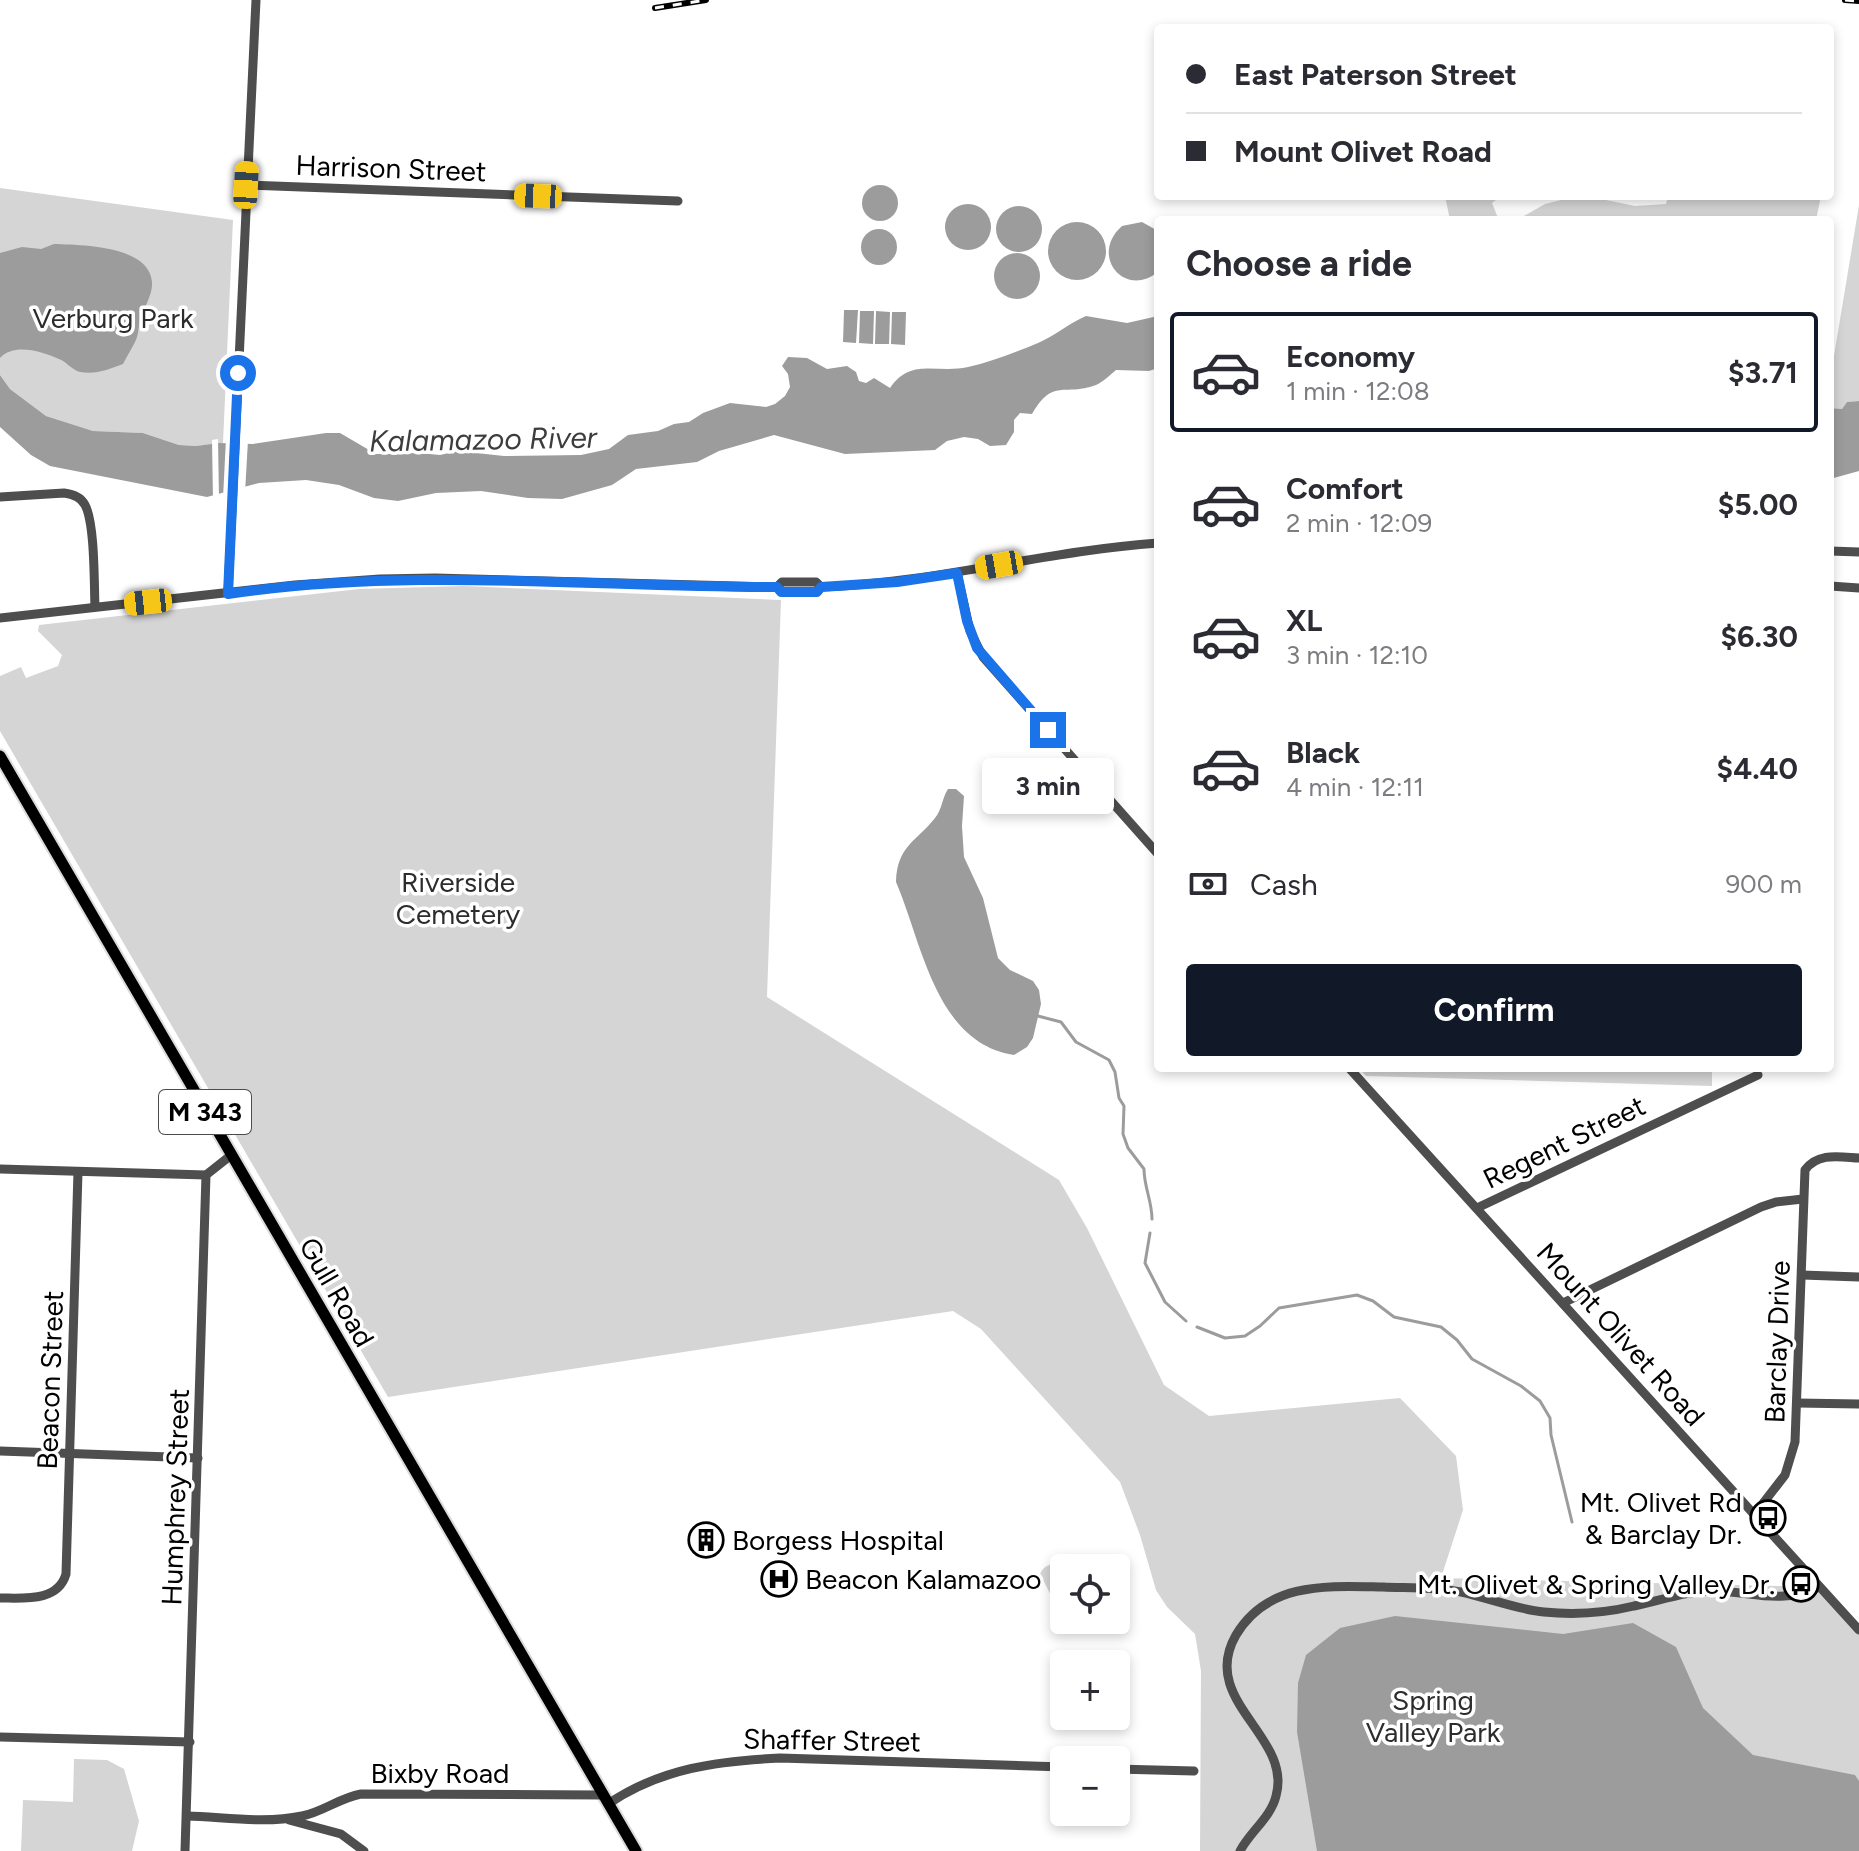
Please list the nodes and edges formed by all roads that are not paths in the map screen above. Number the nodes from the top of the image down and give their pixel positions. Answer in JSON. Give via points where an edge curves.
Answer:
{"nodes":[{"id":1,"x":256,"y":0,"type":"edge"},
{"id":2,"x":246,"y":185,"type":"junction"},
{"id":3,"x":678,"y":201,"type":"dead end"},
{"id":4,"x":0,"y":497,"type":"edge"},
{"id":5,"x":1154,"y":543,"type":"edge"},
{"id":6,"x":1834,"y":551,"type":"edge"},
{"id":7,"x":1859,"y":552,"type":"edge"},
{"id":8,"x":957,"y":573,"type":"junction"},
{"id":9,"x":1834,"y":586,"type":"edge"},
{"id":10,"x":1859,"y":588,"type":"edge"},
{"id":11,"x":228,"y":594,"type":"junction"},
{"id":12,"x":95,"y":607,"type":"junction"},
{"id":13,"x":0,"y":618,"type":"edge"},
{"id":14,"x":0,"y":756,"type":"edge"},
{"id":15,"x":1154,"y":849,"type":"edge"},
{"id":16,"x":1353,"y":1072,"type":"edge"},
{"id":17,"x":1758,"y":1075,"type":"dead end"},
{"id":18,"x":230,"y":1156,"type":"junction"},
{"id":19,"x":1859,"y":1158,"type":"edge"},
{"id":20,"x":0,"y":1169,"type":"edge"},
{"id":21,"x":78,"y":1172,"type":"junction"},
{"id":22,"x":206,"y":1175,"type":"junction"},
{"id":23,"x":1803,"y":1199,"type":"junction"},
{"id":24,"x":1477,"y":1208,"type":"junction"},
{"id":25,"x":1802,"y":1275,"type":"junction"},
{"id":26,"x":1859,"y":1277,"type":"edge"},
{"id":27,"x":1563,"y":1303,"type":"junction"},
{"id":28,"x":1797,"y":1403,"type":"junction"},
{"id":29,"x":1859,"y":1404,"type":"edge"},
{"id":30,"x":0,"y":1451,"type":"edge"},
{"id":31,"x":70,"y":1454,"type":"junction"},
{"id":32,"x":198,"y":1458,"type":"junction"},
{"id":33,"x":1754,"y":1515,"type":"junction"},
{"id":34,"x":1819,"y":1587,"type":"junction"},
{"id":35,"x":0,"y":1598,"type":"edge"},
{"id":36,"x":1859,"y":1630,"type":"edge"},
{"id":37,"x":0,"y":1737,"type":"edge"},
{"id":38,"x":190,"y":1742,"type":"junction"},
{"id":39,"x":1050,"y":1767,"type":"edge"},
{"id":40,"x":1130,"y":1769,"type":"edge"},
{"id":41,"x":1194,"y":1771,"type":"dead end"},
{"id":42,"x":606,"y":1799,"type":"junction"},
{"id":43,"x":187,"y":1816,"type":"junction"},
{"id":44,"x":286,"y":1819,"type":"junction"},
{"id":45,"x":185,"y":1851,"type":"edge"},
{"id":46,"x":364,"y":1851,"type":"edge"},
{"id":47,"x":636,"y":1851,"type":"edge"},
{"id":48,"x":1240,"y":1851,"type":"edge"}],
"edges":[{"from":1,"to":2,"type":"street"},
{"from":2,"to":3,"type":"street","name":"Harrison Street"},
{"from":2,"to":11,"type":"street"},
{"from":4,"to":12,"type":"street","via":[[64,493],[83,501]]},
{"from":5,"to":8,"type":"street"},
{"from":6,"to":7,"type":"street"},
{"from":8,"to":11,"type":"street","via":[[821,587],[816,582],[782,582],[777,587],[435,578]]},
{"from":8,"to":15,"type":"street","via":[[970,631],[983,657]]},
{"from":9,"to":10,"type":"street"},
{"from":11,"to":12,"type":"street"},
{"from":12,"to":13,"type":"street"},
{"from":14,"to":18,"type":"main road","name":"Gull Road","number":"M 343"},
{"from":16,"to":24,"type":"street","name":"Mount Olivet Road"},
{"from":17,"to":24,"type":"street","name":"Regent Street"},
{"from":18,"to":22,"type":"street"},
{"from":18,"to":42,"type":"main road","name":"Gull Road","number":"M 343"},
{"from":19,"to":23,"type":"street","name":"Barclay Drive","via":[[1812,1161],[1805,1170]]},
{"from":20,"to":21,"type":"street"},
{"from":21,"to":22,"type":"street"},
{"from":21,"to":31,"type":"street","name":"Beacon Street"},
{"from":22,"to":32,"type":"street","name":"Humphrey Street"},
{"from":23,"to":25,"type":"street","name":"Barclay Drive"},
{"from":23,"to":27,"type":"street","via":[[1761,1207]]},
{"from":24,"to":27,"type":"street","name":"Mount Olivet Road"},
{"from":25,"to":26,"type":"street"},
{"from":25,"to":28,"type":"street","name":"Barclay Drive"},
{"from":27,"to":33,"type":"street","name":"Mount Olivet Road"},
{"from":28,"to":29,"type":"street"},
{"from":28,"to":33,"type":"street","name":"Barclay Drive","via":[[1795,1442],[1785,1475]]},
{"from":30,"to":31,"type":"street"},
{"from":31,"to":32,"type":"street"},
{"from":31,"to":35,"type":"street","name":"Beacon Street","via":[[63,1582],[38,1597]]},
{"from":32,"to":38,"type":"street","name":"Humphrey Street"},
{"from":33,"to":34,"type":"street","name":"Mount Olivet Road"},
{"from":34,"to":36,"type":"street","name":"Mount Olivet Road"},
{"from":34,"to":48,"type":"street","via":[[1784,1598],[1715,1591],[1568,1614],[1425,1588],[1317,1587],[1281,1595],[1242,1626],[1228,1656],[1233,1693],[1272,1754],[1279,1779],[1272,1806]]},
{"from":37,"to":38,"type":"street"},
{"from":38,"to":43,"type":"street","name":"Humphrey Street"},
{"from":39,"to":42,"type":"street","name":"Shaffer Street","via":[[737,1761],[662,1776]]},
{"from":40,"to":41,"type":"street"},
{"from":42,"to":44,"type":"street","name":"Bixby Road","via":[[361,1794]]},
{"from":42,"to":47,"type":"main road","name":"Gull Road","number":"M 343"},
{"from":43,"to":44,"type":"street","name":"Bixby Road"},
{"from":43,"to":45,"type":"street","name":"Humphrey Street"},
{"from":44,"to":46,"type":"street","via":[[341,1834]]}]}
